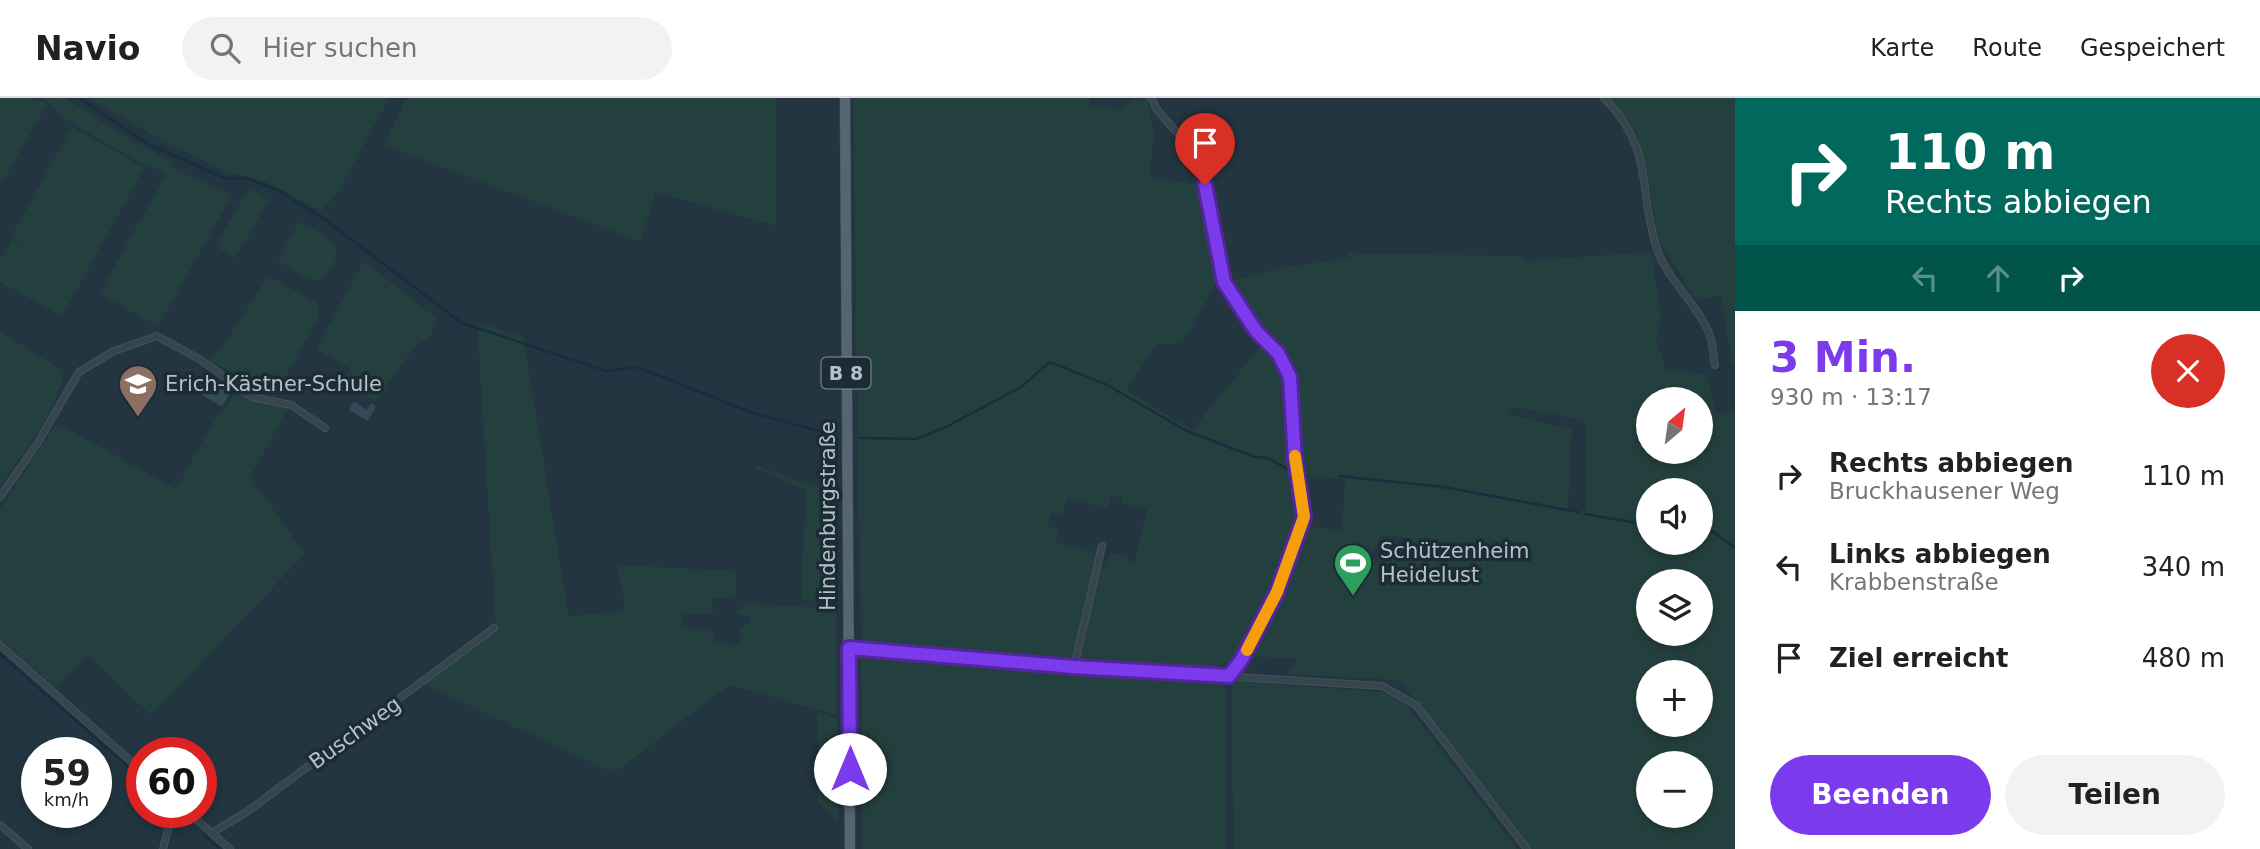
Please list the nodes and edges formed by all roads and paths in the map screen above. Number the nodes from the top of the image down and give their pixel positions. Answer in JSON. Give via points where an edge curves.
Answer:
{"nodes":[{"id":1,"x":845,"y":98,"type":"edge"},
{"id":2,"x":1151,"y":98,"type":"edge"},
{"id":3,"x":1604,"y":98,"type":"edge"},
{"id":4,"x":1715,"y":365,"type":"dead end"},
{"id":5,"x":325,"y":428,"type":"dead end"},
{"id":6,"x":0,"y":497,"type":"edge"},
{"id":7,"x":1102,"y":545,"type":"dead end"},
{"id":8,"x":494,"y":628,"type":"dead end"},
{"id":9,"x":0,"y":645,"type":"edge"},
{"id":10,"x":849,"y":648,"type":"junction"},
{"id":11,"x":1074,"y":667,"type":"junction"},
{"id":12,"x":1229,"y":676,"type":"junction"},
{"id":13,"x":126,"y":757,"type":"edge"},
{"id":14,"x":0,"y":825,"type":"edge"},
{"id":15,"x":168,"y":828,"type":"edge"},
{"id":16,"x":206,"y":828,"type":"edge"},
{"id":17,"x":212,"y":833,"type":"junction"},
{"id":18,"x":27,"y":849,"type":"edge"},
{"id":19,"x":163,"y":849,"type":"edge"},
{"id":20,"x":230,"y":849,"type":"edge"},
{"id":21,"x":850,"y":849,"type":"edge"},
{"id":22,"x":1527,"y":849,"type":"edge"}],
"edges":[{"from":1,"to":10,"type":"main road","name":"Hindenburgstraße","number":"B 8"},
{"from":2,"to":12,"type":"street","via":[[1200,159],[1224,282],[1256,331],[1285,363],[1293,394],[1295,460],[1304,517],[1277,592]]},
{"from":3,"to":4,"type":"street","via":[[1634,136],[1656,247],[1710,335]]},
{"from":5,"to":6,"type":"street","via":[[291,405],[252,397],[158,336],[114,351],[79,372]]},
{"from":7,"to":11,"type":"street"},
{"from":8,"to":17,"type":"street","name":"Buschweg"},
{"from":9,"to":13,"type":"street"},
{"from":10,"to":11,"type":"street"},
{"from":10,"to":21,"type":"main road","name":"Hindenburgstraße","number":"B 8"},
{"from":11,"to":12,"type":"street"},
{"from":12,"to":22,"type":"street","via":[[1382,686],[1397,693],[1416,705]]},
{"from":14,"to":18,"type":"street"},
{"from":15,"to":19,"type":"street"},
{"from":16,"to":17,"type":"street"},
{"from":17,"to":20,"type":"street"}]}
